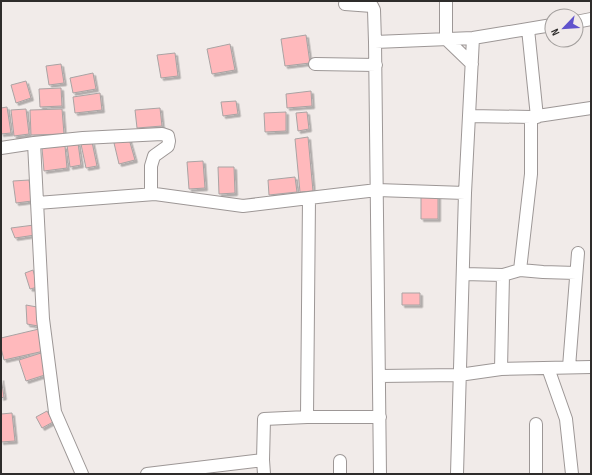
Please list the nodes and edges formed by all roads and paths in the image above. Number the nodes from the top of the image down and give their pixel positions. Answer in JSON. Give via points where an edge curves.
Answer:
{"nodes":[{"id":1,"x":446,"y":1,"type":"edge"},
{"id":2,"x":345,"y":4,"type":"dead end"},
{"id":3,"x":544,"y":27,"type":"edge"},
{"id":4,"x":528,"y":29,"type":"junction"},
{"id":5,"x":473,"y":38,"type":"junction"},
{"id":6,"x":446,"y":39,"type":"junction"},
{"id":7,"x":375,"y":42,"type":"junction"},
{"id":8,"x":316,"y":64,"type":"dead end"},
{"id":9,"x":472,"y":64,"type":"junction"},
{"id":10,"x":376,"y":65,"type":"junction"},
{"id":11,"x":591,"y":108,"type":"edge"},
{"id":12,"x":470,"y":116,"type":"junction"},
{"id":13,"x":534,"y":117,"type":"junction"},
{"id":14,"x":34,"y":143,"type":"junction"},
{"id":15,"x":1,"y":148,"type":"edge"},
{"id":16,"x":377,"y":190,"type":"junction"},
{"id":17,"x":465,"y":193,"type":"junction"},
{"id":18,"x":151,"y":194,"type":"junction"},
{"id":19,"x":309,"y":198,"type":"junction"},
{"id":20,"x":37,"y":203,"type":"junction"},
{"id":21,"x":578,"y":253,"type":"dead end"},
{"id":22,"x":520,"y":270,"type":"junction"},
{"id":23,"x":576,"y":273,"type":"junction"},
{"id":24,"x":464,"y":274,"type":"junction"},
{"id":25,"x":503,"y":275,"type":"junction"},
{"id":26,"x":569,"y":367,"type":"junction"},
{"id":27,"x":591,"y":367,"type":"edge"},
{"id":28,"x":548,"y":368,"type":"junction"},
{"id":29,"x":500,"y":369,"type":"junction"},
{"id":30,"x":459,"y":375,"type":"junction"},
{"id":31,"x":380,"y":376,"type":"junction"},
{"id":32,"x":307,"y":417,"type":"junction"},
{"id":33,"x":380,"y":417,"type":"junction"},
{"id":34,"x":536,"y":424,"type":"dead end"},
{"id":35,"x":263,"y":460,"type":"junction"},
{"id":36,"x":340,"y":461,"type":"dead end"},
{"id":37,"x":82,"y":474,"type":"edge"},
{"id":38,"x":147,"y":474,"type":"edge"},
{"id":39,"x":264,"y":474,"type":"edge"},
{"id":40,"x":340,"y":474,"type":"edge"},
{"id":41,"x":380,"y":474,"type":"edge"},
{"id":42,"x":457,"y":474,"type":"edge"},
{"id":43,"x":536,"y":474,"type":"edge"},
{"id":44,"x":572,"y":474,"type":"edge"}],
"edges":[{"from":1,"to":6,"type":"street"},
{"from":2,"to":7,"type":"street","via":[[372,6]]},
{"from":3,"to":4,"type":"street"},
{"from":4,"to":5,"type":"street"},
{"from":4,"to":13,"type":"street"},
{"from":5,"to":6,"type":"street"},
{"from":5,"to":9,"type":"street"},
{"from":6,"to":7,"type":"street"},
{"from":6,"to":9,"type":"street"},
{"from":7,"to":10,"type":"street"},
{"from":8,"to":10,"type":"street"},
{"from":9,"to":12,"type":"street"},
{"from":10,"to":16,"type":"street"},
{"from":11,"to":13,"type":"street"},
{"from":12,"to":13,"type":"street"},
{"from":12,"to":17,"type":"street"},
{"from":13,"to":22,"type":"street","via":[[532,174]]},
{"from":14,"to":15,"type":"street"},
{"from":14,"to":18,"type":"street","via":[[84,138],[162,134],[168,136],[168,146],[154,156],[151,166]]},
{"from":14,"to":20,"type":"street"},
{"from":16,"to":17,"type":"street"},
{"from":16,"to":19,"type":"street"},
{"from":16,"to":31,"type":"street"},
{"from":17,"to":24,"type":"street"},
{"from":18,"to":19,"type":"street","via":[[243,206]]},
{"from":18,"to":20,"type":"street"},
{"from":19,"to":32,"type":"street"},
{"from":20,"to":37,"type":"street","via":[[43,319],[56,412]]},
{"from":21,"to":23,"type":"street"},
{"from":22,"to":23,"type":"street"},
{"from":22,"to":25,"type":"street"},
{"from":23,"to":26,"type":"street"},
{"from":24,"to":25,"type":"street"},
{"from":24,"to":30,"type":"street"},
{"from":25,"to":29,"type":"street"},
{"from":26,"to":27,"type":"street"},
{"from":26,"to":28,"type":"street"},
{"from":28,"to":29,"type":"street"},
{"from":28,"to":44,"type":"street","via":[[566,418]]},
{"from":29,"to":30,"type":"street"},
{"from":30,"to":31,"type":"street"},
{"from":30,"to":42,"type":"street"},
{"from":31,"to":33,"type":"street"},
{"from":32,"to":33,"type":"street"},
{"from":32,"to":35,"type":"street","via":[[264,418]]},
{"from":33,"to":41,"type":"street"},
{"from":34,"to":43,"type":"street"},
{"from":35,"to":38,"type":"street"},
{"from":35,"to":39,"type":"street"},
{"from":36,"to":40,"type":"street"}]}
